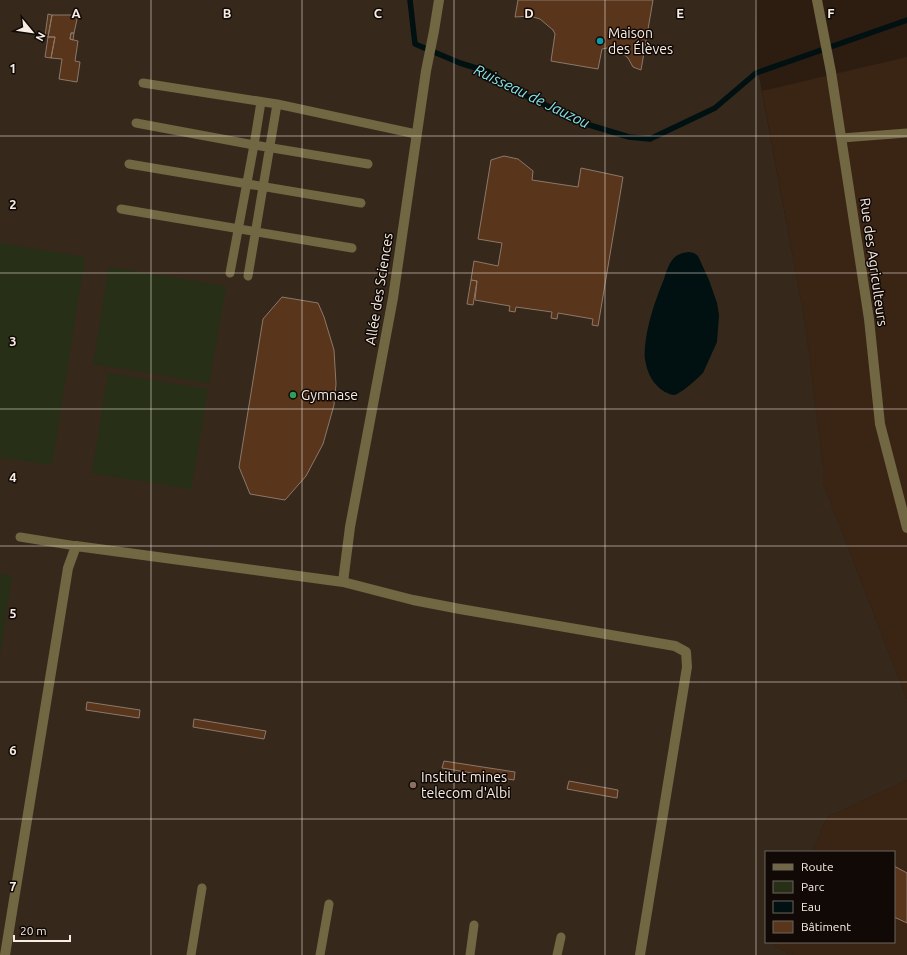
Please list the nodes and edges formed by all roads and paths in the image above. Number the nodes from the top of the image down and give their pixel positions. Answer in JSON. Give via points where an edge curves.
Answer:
{"nodes":[{"id":1,"x":439,"y":0,"type":"edge"},
{"id":2,"x":817,"y":0,"type":"edge"},
{"id":3,"x":143,"y":83,"type":"dead end"},
{"id":4,"x":261,"y":102,"type":"junction"},
{"id":5,"x":277,"y":104,"type":"junction"},
{"id":6,"x":136,"y":123,"type":"dead end"},
{"id":7,"x":907,"y":133,"type":"edge"},
{"id":8,"x":416,"y":134,"type":"junction"},
{"id":9,"x":842,"y":138,"type":"junction"},
{"id":10,"x":254,"y":145,"type":"junction"},
{"id":11,"x":270,"y":147,"type":"junction"},
{"id":12,"x":129,"y":164,"type":"dead end"},
{"id":13,"x":368,"y":164,"type":"dead end"},
{"id":14,"x":246,"y":184,"type":"junction"},
{"id":15,"x":263,"y":186,"type":"junction"},
{"id":16,"x":361,"y":203,"type":"dead end"},
{"id":17,"x":120,"y":209,"type":"dead end"},
{"id":18,"x":238,"y":229,"type":"junction"},
{"id":19,"x":256,"y":232,"type":"junction"},
{"id":20,"x":352,"y":248,"type":"dead end"},
{"id":21,"x":230,"y":273,"type":"dead end"},
{"id":22,"x":248,"y":276,"type":"dead end"},
{"id":23,"x":907,"y":528,"type":"edge"},
{"id":24,"x":20,"y":537,"type":"dead end"},
{"id":25,"x":76,"y":546,"type":"junction"},
{"id":26,"x":343,"y":582,"type":"junction"},
{"id":27,"x":202,"y":888,"type":"dead end"},
{"id":28,"x":329,"y":904,"type":"dead end"},
{"id":29,"x":474,"y":925,"type":"dead end"},
{"id":30,"x":561,"y":937,"type":"dead end"},
{"id":31,"x":5,"y":955,"type":"edge"},
{"id":32,"x":191,"y":955,"type":"edge"},
{"id":33,"x":320,"y":955,"type":"edge"},
{"id":34,"x":470,"y":955,"type":"edge"},
{"id":35,"x":557,"y":955,"type":"edge"},
{"id":36,"x":640,"y":955,"type":"edge"}],
"edges":[{"from":1,"to":8,"type":"street","name":"Allée des Sciences"},
{"from":2,"to":9,"type":"street","name":"Rue des Agriculteurs"},
{"from":3,"to":4,"type":"lane"},
{"from":4,"to":5,"type":"lane"},
{"from":4,"to":10,"type":"lane"},
{"from":5,"to":8,"type":"lane"},
{"from":5,"to":11,"type":"lane"},
{"from":6,"to":10,"type":"lane"},
{"from":7,"to":9,"type":"lane"},
{"from":8,"to":26,"type":"street","name":"Allée des Sciences","via":[[393,298],[350,527]]},
{"from":9,"to":23,"type":"street","name":"Rue des Agriculteurs","via":[[869,319],[880,424]]},
{"from":10,"to":11,"type":"lane"},
{"from":10,"to":14,"type":"lane"},
{"from":11,"to":13,"type":"lane"},
{"from":11,"to":15,"type":"lane"},
{"from":12,"to":14,"type":"lane"},
{"from":14,"to":15,"type":"lane"},
{"from":14,"to":18,"type":"lane"},
{"from":15,"to":16,"type":"lane"},
{"from":15,"to":19,"type":"lane"},
{"from":17,"to":18,"type":"lane"},
{"from":18,"to":19,"type":"lane"},
{"from":18,"to":21,"type":"lane"},
{"from":19,"to":20,"type":"lane"},
{"from":19,"to":22,"type":"lane"},
{"from":24,"to":25,"type":"lane"},
{"from":25,"to":26,"type":"street"},
{"from":25,"to":31,"type":"street","via":[[68,568]]},
{"from":26,"to":36,"type":"street","via":[[427,602],[675,646],[686,652],[687,667]]},
{"from":27,"to":32,"type":"lane"},
{"from":28,"to":33,"type":"lane"},
{"from":29,"to":34,"type":"lane"},
{"from":30,"to":35,"type":"lane"}]}
